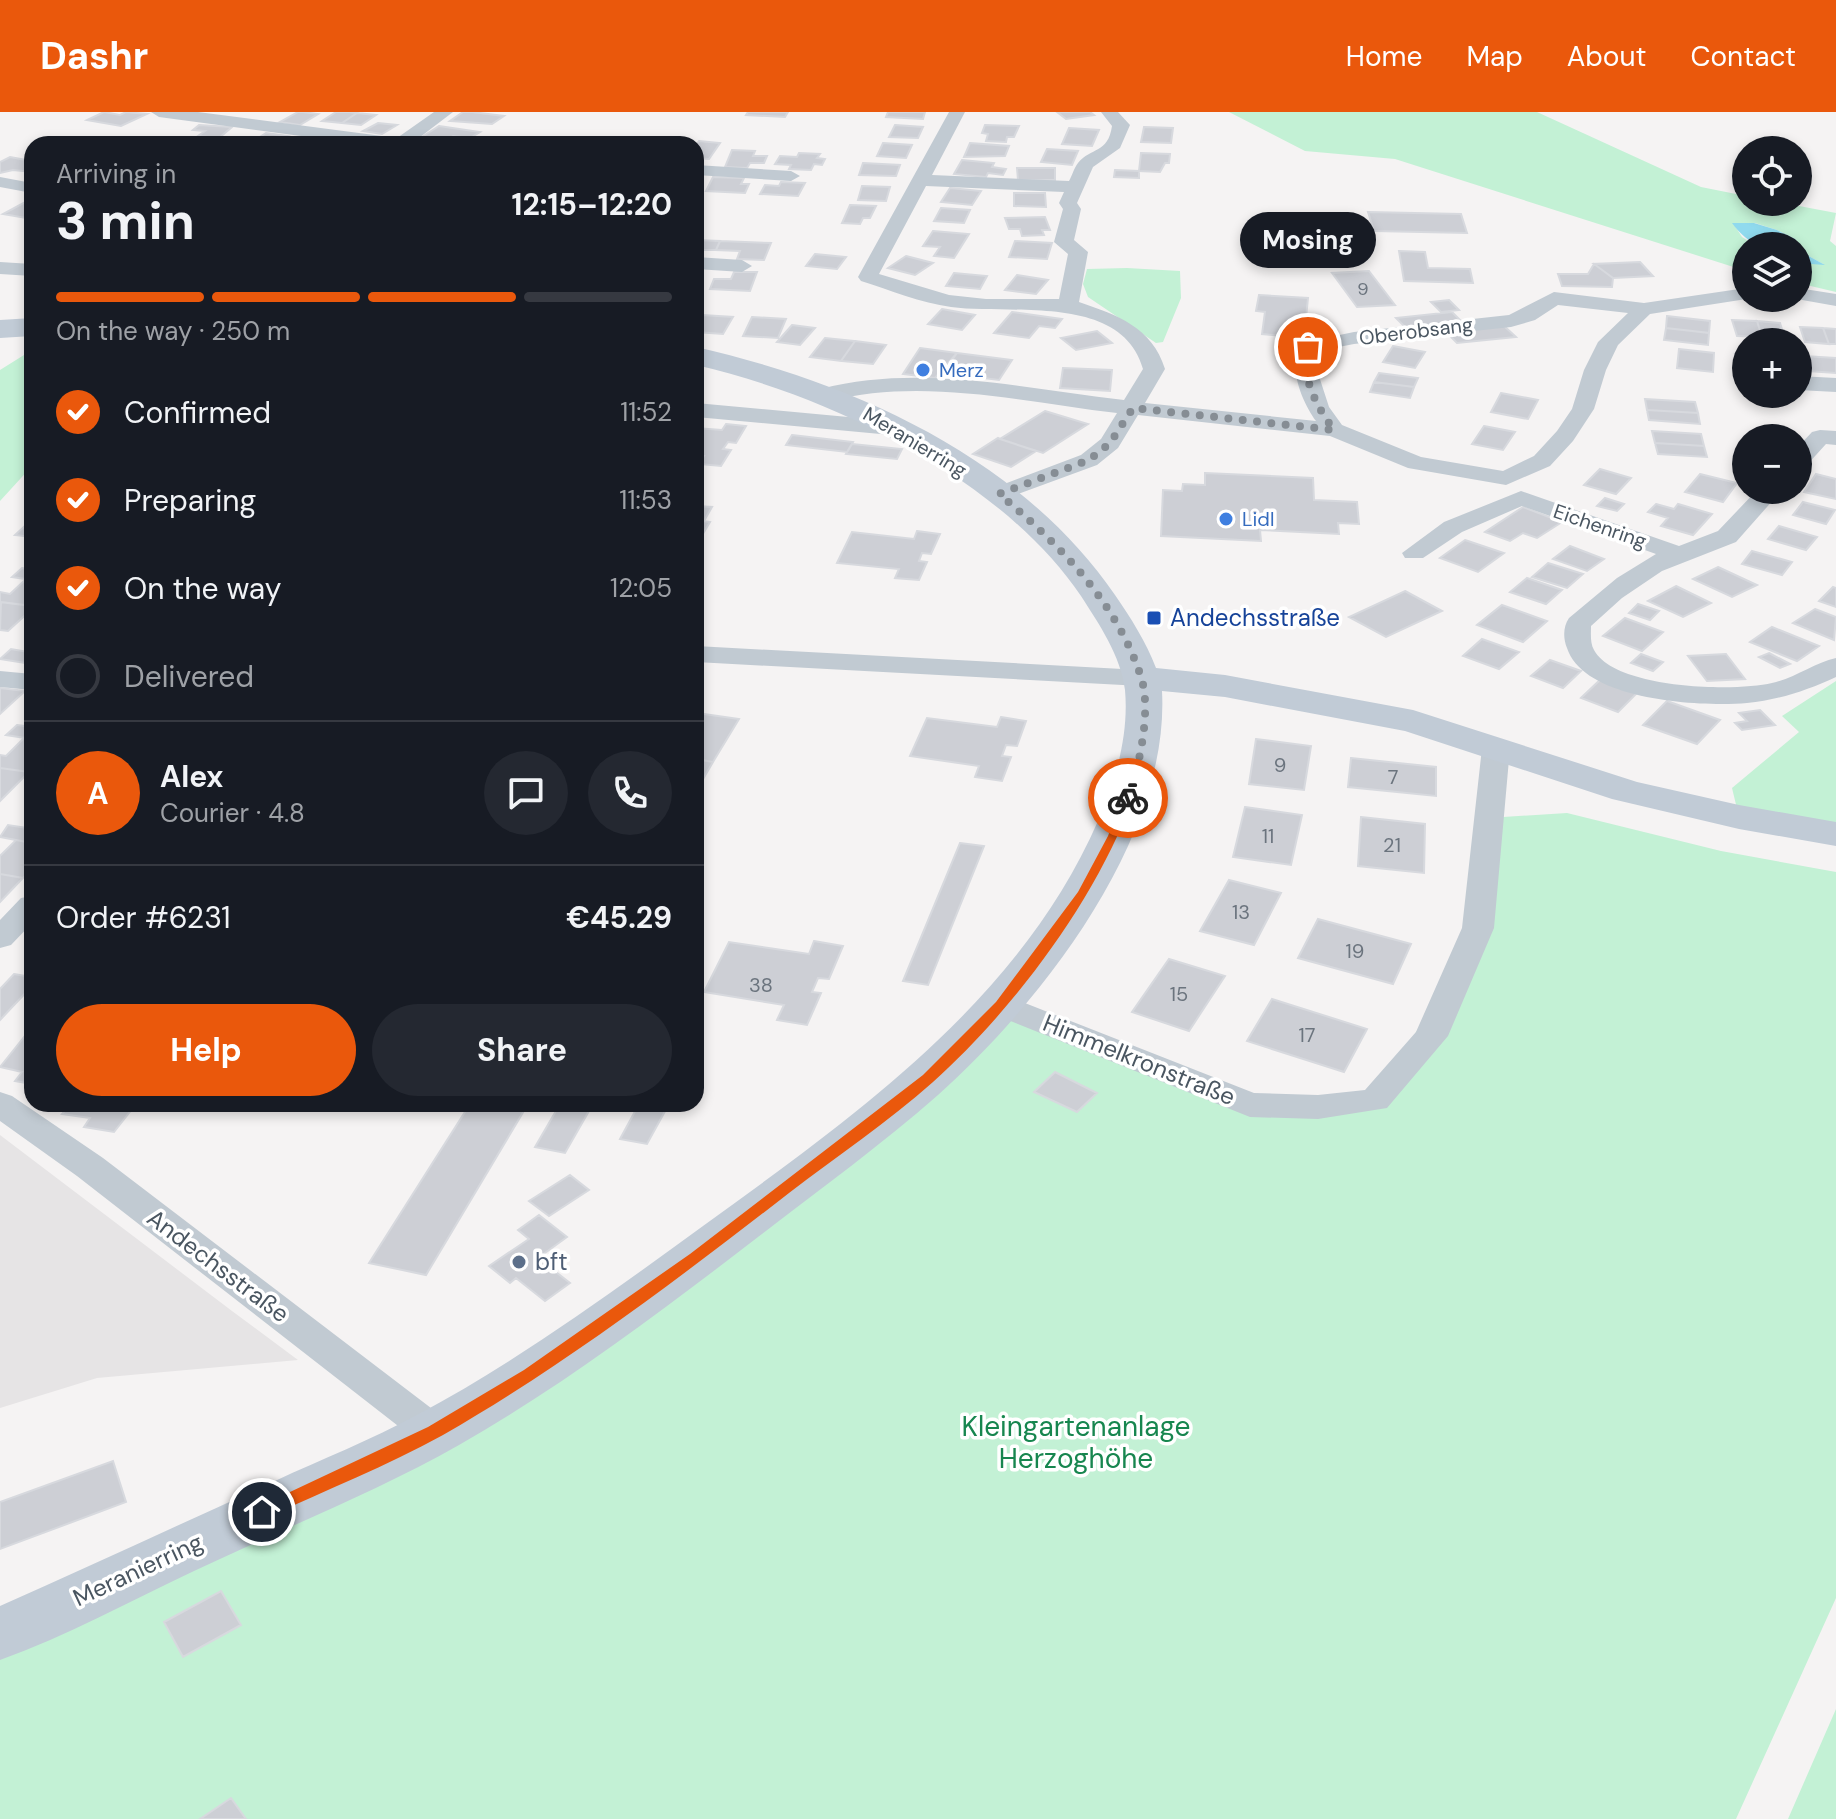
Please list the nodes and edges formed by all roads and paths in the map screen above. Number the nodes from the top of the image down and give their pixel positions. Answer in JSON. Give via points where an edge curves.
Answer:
{"nodes":[{"id":1,"x":159,"y":112,"type":"edge"},
{"id":2,"x":277,"y":112,"type":"edge"},
{"id":3,"x":445,"y":112,"type":"edge"},
{"id":4,"x":957,"y":112,"type":"edge"},
{"id":5,"x":1109,"y":112,"type":"edge"},
{"id":6,"x":254,"y":126,"type":"junction"},
{"id":7,"x":241,"y":136,"type":"edge"},
{"id":8,"x":336,"y":136,"type":"edge"},
{"id":9,"x":412,"y":136,"type":"edge"},
{"id":10,"x":704,"y":171,"type":"edge"},
{"id":11,"x":791,"y":176,"type":"dead end"},
{"id":12,"x":920,"y":180,"type":"junction"},
{"id":13,"x":0,"y":182,"type":"edge"},
{"id":14,"x":24,"y":186,"type":"edge"},
{"id":15,"x":1075,"y":187,"type":"junction"},
{"id":16,"x":704,"y":264,"type":"edge"},
{"id":17,"x":742,"y":266,"type":"dead end"},
{"id":18,"x":0,"y":268,"type":"edge"},
{"id":19,"x":24,"y":270,"type":"edge"},
{"id":20,"x":1732,"y":296,"type":"edge"},
{"id":21,"x":1812,"y":296,"type":"edge"},
{"id":22,"x":1836,"y":300,"type":"edge"},
{"id":23,"x":1068,"y":305,"type":"junction"},
{"id":24,"x":1644,"y":309,"type":"junction"},
{"id":25,"x":24,"y":328,"type":"edge"},
{"id":26,"x":0,"y":329,"type":"edge"},
{"id":27,"x":704,"y":358,"type":"edge"},
{"id":28,"x":1812,"y":384,"type":"edge"},
{"id":29,"x":1836,"y":385,"type":"edge"},
{"id":30,"x":829,"y":394,"type":"junction"},
{"id":31,"x":1133,"y":408,"type":"junction"},
{"id":32,"x":704,"y":411,"type":"edge"},
{"id":33,"x":902,"y":429,"type":"junction"},
{"id":34,"x":1334,"y":430,"type":"junction"},
{"id":35,"x":1836,"y":438,"type":"edge"},
{"id":36,"x":1812,"y":446,"type":"edge"},
{"id":37,"x":1506,"y":478,"type":"junction"},
{"id":38,"x":999,"y":494,"type":"junction"},
{"id":39,"x":1521,"y":498,"type":"junction"},
{"id":40,"x":1758,"y":504,"type":"edge"},
{"id":41,"x":1414,"y":553,"type":"dead end"},
{"id":42,"x":1679,"y":554,"type":"junction"},
{"id":43,"x":704,"y":654,"type":"edge"},
{"id":44,"x":1836,"y":666,"type":"edge"},
{"id":45,"x":1141,"y":678,"type":"junction"},
{"id":46,"x":0,"y":679,"type":"edge"},
{"id":47,"x":24,"y":681,"type":"edge"},
{"id":48,"x":1496,"y":748,"type":"junction"},
{"id":49,"x":1836,"y":834,"type":"edge"},
{"id":50,"x":24,"y":913,"type":"edge"},
{"id":51,"x":0,"y":938,"type":"edge"},
{"id":52,"x":1000,"y":1005,"type":"junction"},
{"id":53,"x":0,"y":1104,"type":"edge"},
{"id":54,"x":434,"y":1432,"type":"junction"},
{"id":55,"x":0,"y":1634,"type":"edge"}],
"edges":[{"from":1,"to":6,"type":"street"},
{"from":2,"to":6,"type":"street"},
{"from":3,"to":9,"type":"street"},
{"from":4,"to":12,"type":"street"},
{"from":5,"to":15,"type":"street","via":[[1121,125],[1121,134],[1102,157],[1086,164]]},
{"from":6,"to":7,"type":"street"},
{"from":6,"to":8,"type":"street"},
{"from":10,"to":11,"type":"street"},
{"from":12,"to":15,"type":"street"},
{"from":12,"to":23,"type":"street","via":[[868,277],[947,301]]},
{"from":13,"to":14,"type":"street"},
{"from":15,"to":23,"type":"street","via":[[1064,242],[1078,252]]},
{"from":16,"to":17,"type":"street"},
{"from":18,"to":19,"type":"street"},
{"from":20,"to":24,"type":"street","name":"Oberobsang"},
{"from":21,"to":22,"type":"street"},
{"from":23,"to":31,"type":"street","via":[[1109,320],[1143,340],[1152,353],[1154,369]]},
{"from":24,"to":34,"type":"street","name":"Oberobsang","via":[[1554,298],[1511,321],[1308,347],[1306,370],[1318,408]]},
{"from":24,"to":37,"type":"street","via":[[1609,342],[1583,409],[1565,436],[1542,461]]},
{"from":25,"to":26,"type":"street"},
{"from":27,"to":30,"type":"street","name":"Meranierring"},
{"from":28,"to":29,"type":"street"},
{"from":30,"to":31,"type":"street","name":"Meranierring","via":[[878,384]]},
{"from":30,"to":33,"type":"street","name":"Meranierring"},
{"from":31,"to":34,"type":"street","name":"Meranierring"},
{"from":31,"to":38,"type":"street","via":[[1110,443],[1089,460]]},
{"from":32,"to":33,"type":"street"},
{"from":33,"to":38,"type":"street","name":"Meranierring"},
{"from":34,"to":37,"type":"street","via":[[1416,463]]},
{"from":35,"to":36,"type":"street","via":[[1820,437]]},
{"from":37,"to":39,"type":"street"},
{"from":38,"to":45,"type":"street","name":"Meranierring","via":[[1069,556],[1099,597]]},
{"from":39,"to":41,"type":"street","via":[[1453,527]]},
{"from":39,"to":42,"type":"street","name":"Eichenring"},
{"from":40,"to":42,"type":"street","name":"Eichenring","via":[[1734,532],[1710,547]]},
{"from":42,"to":44,"type":"street","name":"Eichenring","via":[[1624,585],[1578,624],[1577,641],[1586,659],[1616,678],[1650,689],[1702,696],[1765,693],[1801,684]]},
{"from":43,"to":45,"type":"street"},
{"from":45,"to":48,"type":"street","via":[[1331,704],[1413,721]]},
{"from":45,"to":52,"type":"street","name":"Meranierring","via":[[1138,769],[1114,836],[1084,892]]},
{"from":46,"to":47,"type":"street"},
{"from":48,"to":49,"type":"street","via":[[1626,791]]},
{"from":48,"to":52,"type":"street","name":"Himmelkronstraße","via":[[1478,928],[1431,1036],[1375,1100],[1318,1107],[1250,1105]]},
{"from":50,"to":51,"type":"street"},
{"from":52,"to":54,"type":"street","name":"Meranierring","via":[[928,1079],[792,1186],[530,1375]]},
{"from":53,"to":54,"type":"street","name":"Andechsstraße","via":[[90,1167]]},
{"from":54,"to":55,"type":"street","name":"Meranierring"}]}
